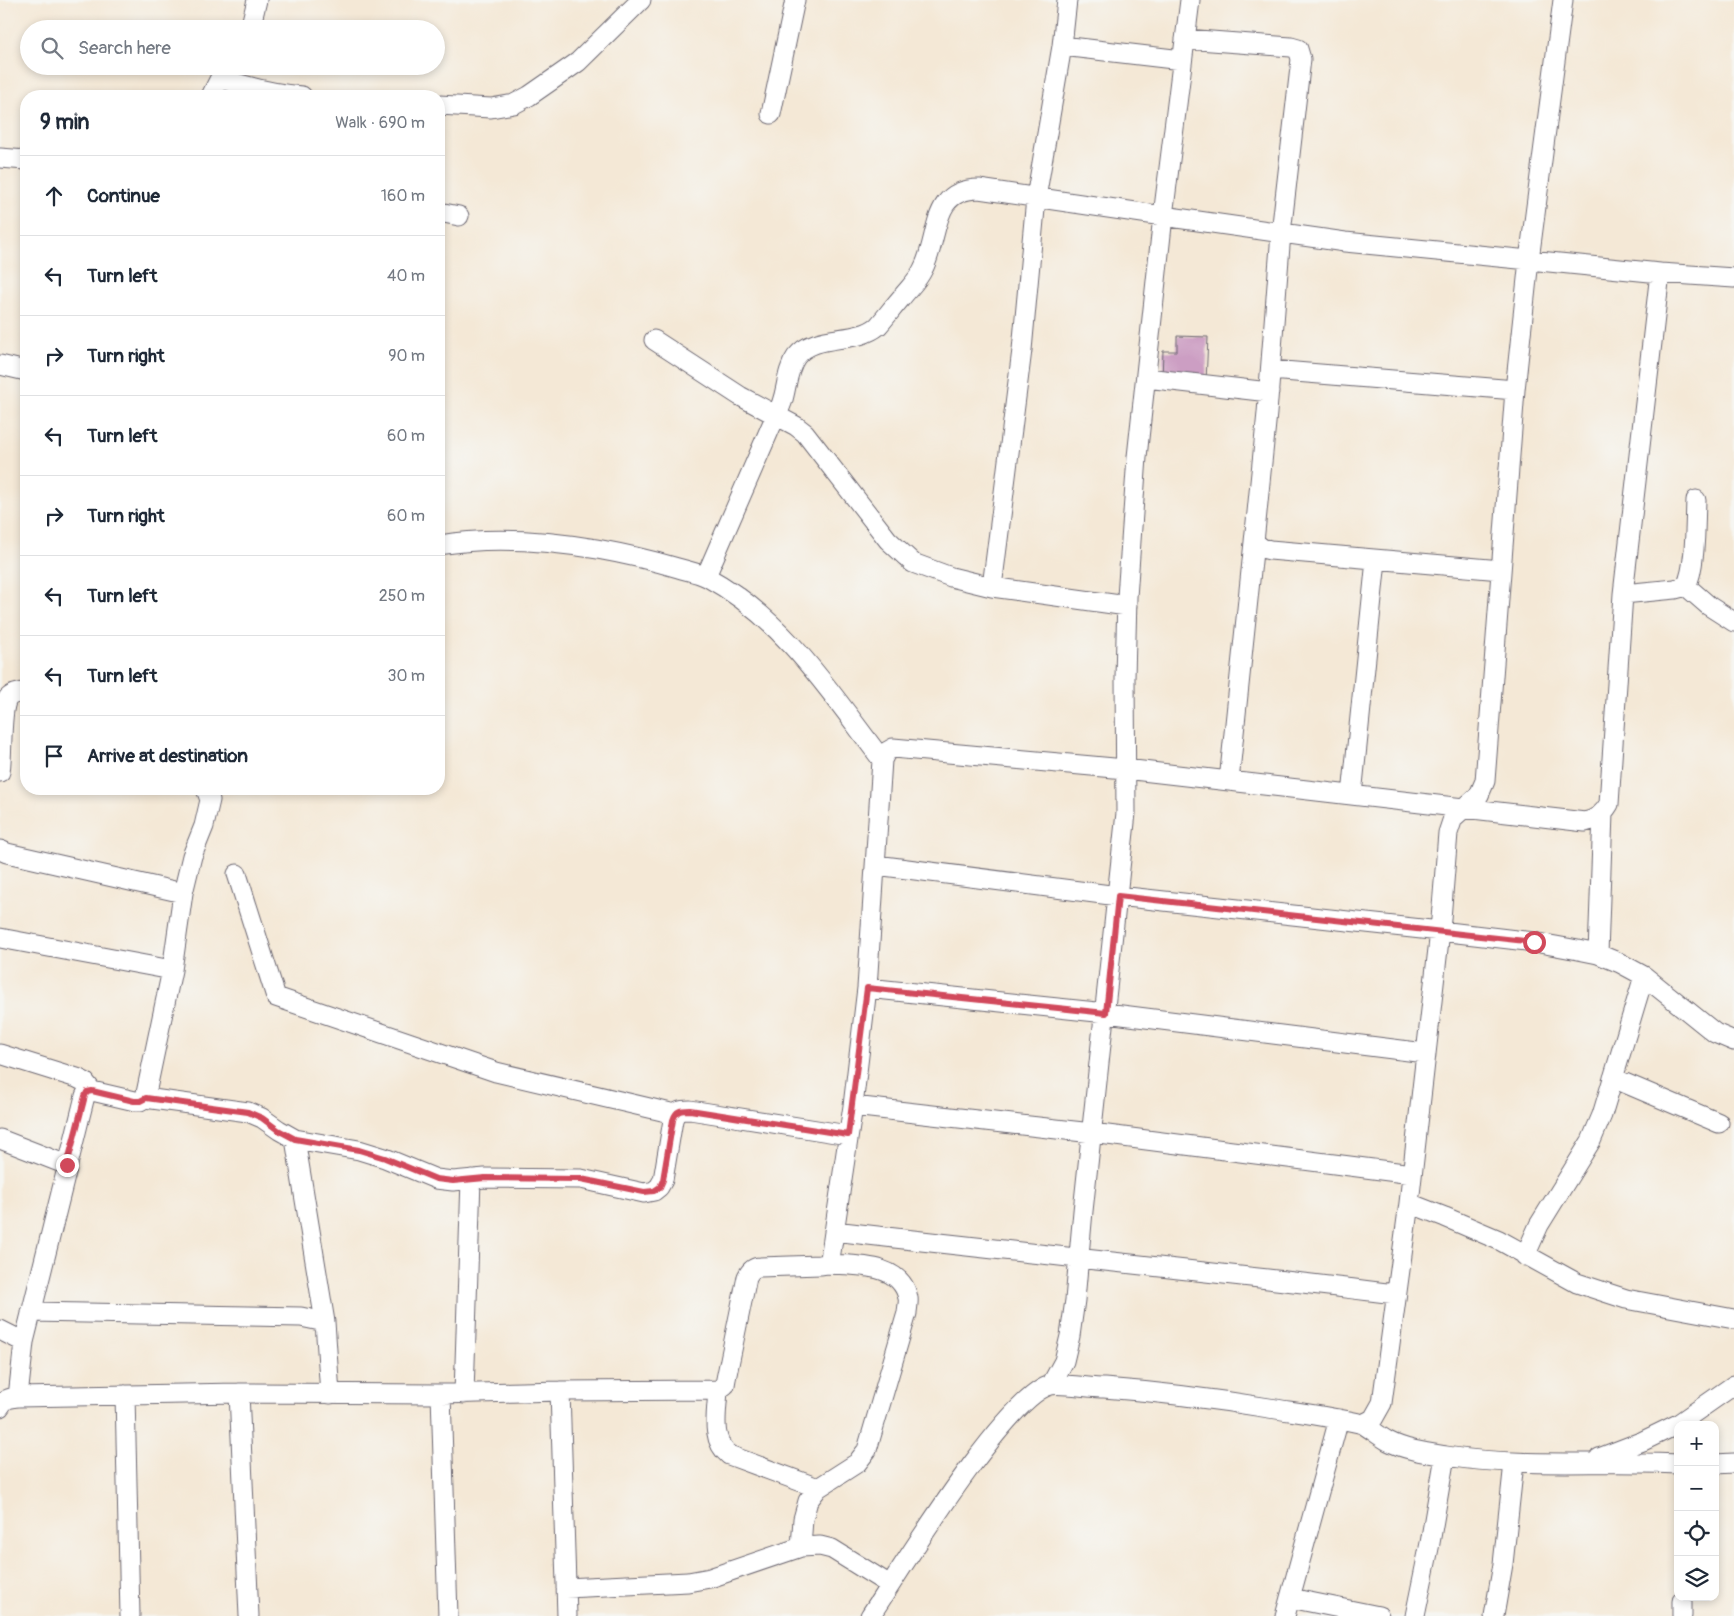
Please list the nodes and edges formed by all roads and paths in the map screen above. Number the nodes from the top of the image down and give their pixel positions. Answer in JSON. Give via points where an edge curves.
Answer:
{"nodes":[{"id":1,"x":257,"y":0,"type":"edge"},
{"id":2,"x":641,"y":0,"type":"edge"},
{"id":3,"x":795,"y":0,"type":"edge"},
{"id":4,"x":1067,"y":0,"type":"edge"},
{"id":5,"x":1190,"y":0,"type":"edge"},
{"id":6,"x":1563,"y":0,"type":"edge"},
{"id":7,"x":252,"y":20,"type":"edge"},
{"id":8,"x":1185,"y":38,"type":"junction"},
{"id":9,"x":1062,"y":46,"type":"junction"},
{"id":10,"x":1182,"y":60,"type":"junction"},
{"id":11,"x":223,"y":75,"type":"edge"},
{"id":12,"x":230,"y":75,"type":"edge"},
{"id":13,"x":214,"y":90,"type":"edge"},
{"id":14,"x":265,"y":90,"type":"edge"},
{"id":15,"x":445,"y":105,"type":"edge"},
{"id":16,"x":771,"y":114,"type":"dead end"},
{"id":17,"x":0,"y":158,"type":"edge"},
{"id":18,"x":20,"y":160,"type":"edge"},
{"id":19,"x":1036,"y":198,"type":"junction"},
{"id":20,"x":445,"y":213,"type":"edge"},
{"id":21,"x":459,"y":216,"type":"dead end"},
{"id":22,"x":1163,"y":216,"type":"junction"},
{"id":23,"x":1282,"y":234,"type":"junction"},
{"id":24,"x":1529,"y":260,"type":"junction"},
{"id":25,"x":1660,"y":274,"type":"junction"},
{"id":26,"x":1734,"y":278,"type":"edge"},
{"id":27,"x":654,"y":340,"type":"dead end"},
{"id":28,"x":0,"y":365,"type":"edge"},
{"id":29,"x":20,"y":370,"type":"edge"},
{"id":30,"x":1270,"y":370,"type":"junction"},
{"id":31,"x":1146,"y":378,"type":"junction"},
{"id":32,"x":1515,"y":390,"type":"junction"},
{"id":33,"x":1269,"y":392,"type":"junction"},
{"id":34,"x":776,"y":415,"type":"junction"},
{"id":35,"x":1696,"y":500,"type":"dead end"},
{"id":36,"x":1254,"y":542,"type":"junction"},
{"id":37,"x":445,"y":544,"type":"edge"},
{"id":38,"x":1376,"y":560,"type":"junction"},
{"id":39,"x":1501,"y":570,"type":"junction"},
{"id":40,"x":706,"y":576,"type":"junction"},
{"id":41,"x":992,"y":586,"type":"junction"},
{"id":42,"x":1686,"y":586,"type":"junction"},
{"id":43,"x":1623,"y":594,"type":"junction"},
{"id":44,"x":1127,"y":606,"type":"junction"},
{"id":45,"x":1734,"y":622,"type":"edge"},
{"id":46,"x":20,"y":692,"type":"edge"},
{"id":47,"x":1,"y":743,"type":"edge"},
{"id":48,"x":882,"y":760,"type":"junction"},
{"id":49,"x":1125,"y":768,"type":"junction"},
{"id":50,"x":0,"y":772,"type":"edge"},
{"id":51,"x":1229,"y":781,"type":"junction"},
{"id":52,"x":208,"y":795,"type":"edge"},
{"id":53,"x":1352,"y":795,"type":"junction"},
{"id":54,"x":1463,"y":808,"type":"junction"},
{"id":55,"x":1603,"y":813,"type":"junction"},
{"id":56,"x":0,"y":850,"type":"edge"},
{"id":57,"x":876,"y":865,"type":"junction"},
{"id":58,"x":237,"y":874,"type":"dead end"},
{"id":59,"x":182,"y":893,"type":"junction"},
{"id":60,"x":1118,"y":896,"type":"junction"},
{"id":61,"x":1440,"y":931,"type":"junction"},
{"id":62,"x":0,"y":938,"type":"edge"},
{"id":63,"x":1598,"y":954,"type":"junction"},
{"id":64,"x":172,"y":970,"type":"junction"},
{"id":65,"x":1644,"y":976,"type":"junction"},
{"id":66,"x":867,"y":988,"type":"junction"},
{"id":67,"x":1106,"y":1013,"type":"junction"},
{"id":68,"x":1734,"y":1041,"type":"edge"},
{"id":69,"x":1425,"y":1053,"type":"junction"},
{"id":70,"x":0,"y":1054,"type":"edge"},
{"id":71,"x":1612,"y":1078,"type":"junction"},
{"id":72,"x":92,"y":1091,"type":"junction"},
{"id":73,"x":146,"y":1098,"type":"junction"},
{"id":74,"x":852,"y":1106,"type":"junction"},
{"id":75,"x":675,"y":1114,"type":"junction"},
{"id":76,"x":1719,"y":1123,"type":"dead end"},
{"id":77,"x":1092,"y":1132,"type":"junction"},
{"id":78,"x":848,"y":1135,"type":"junction"},
{"id":79,"x":0,"y":1138,"type":"edge"},
{"id":80,"x":295,"y":1139,"type":"junction"},
{"id":81,"x":67,"y":1165,"type":"junction"},
{"id":82,"x":1412,"y":1174,"type":"junction"},
{"id":83,"x":471,"y":1179,"type":"junction"},
{"id":84,"x":1409,"y":1203,"type":"junction"},
{"id":85,"x":834,"y":1231,"type":"junction"},
{"id":86,"x":1525,"y":1256,"type":"junction"},
{"id":87,"x":1078,"y":1259,"type":"junction"},
{"id":88,"x":827,"y":1264,"type":"junction"},
{"id":89,"x":1396,"y":1294,"type":"junction"},
{"id":90,"x":31,"y":1312,"type":"junction"},
{"id":91,"x":1734,"y":1319,"type":"edge"},
{"id":92,"x":325,"y":1322,"type":"junction"},
{"id":93,"x":0,"y":1330,"type":"edge"},
{"id":94,"x":24,"y":1342,"type":"junction"},
{"id":95,"x":1051,"y":1385,"type":"junction"},
{"id":96,"x":1734,"y":1385,"type":"edge"},
{"id":97,"x":718,"y":1390,"type":"junction"},
{"id":98,"x":560,"y":1391,"type":"junction"},
{"id":99,"x":239,"y":1393,"type":"junction"},
{"id":100,"x":330,"y":1394,"type":"junction"},
{"id":101,"x":441,"y":1394,"type":"junction"},
{"id":102,"x":464,"y":1394,"type":"junction"},
{"id":103,"x":125,"y":1395,"type":"junction"},
{"id":104,"x":18,"y":1397,"type":"junction"},
{"id":105,"x":0,"y":1407,"type":"edge"},
{"id":106,"x":1339,"y":1419,"type":"junction"},
{"id":107,"x":1363,"y":1424,"type":"junction"},
{"id":108,"x":1445,"y":1456,"type":"junction"},
{"id":109,"x":1589,"y":1462,"type":"junction"},
{"id":110,"x":1514,"y":1463,"type":"junction"},
{"id":111,"x":1734,"y":1463,"type":"edge"},
{"id":112,"x":1674,"y":1464,"type":"edge"},
{"id":113,"x":1719,"y":1464,"type":"edge"},
{"id":114,"x":818,"y":1488,"type":"junction"},
{"id":115,"x":801,"y":1547,"type":"junction"},
{"id":116,"x":890,"y":1585,"type":"junction"},
{"id":117,"x":566,"y":1588,"type":"junction"},
{"id":118,"x":1287,"y":1607,"type":"edge"},
{"id":119,"x":130,"y":1616,"type":"edge"},
{"id":120,"x":249,"y":1616,"type":"edge"},
{"id":121,"x":448,"y":1616,"type":"edge"},
{"id":122,"x":567,"y":1616,"type":"edge"},
{"id":123,"x":870,"y":1616,"type":"edge"},
{"id":124,"x":1379,"y":1616,"type":"edge"},
{"id":125,"x":1415,"y":1616,"type":"edge"},
{"id":126,"x":1494,"y":1616,"type":"edge"}],
"edges":[{"from":1,"to":7,"type":"street"},
{"from":2,"to":15,"type":"street","via":[[578,62],[529,96],[514,104],[491,108]]},
{"from":3,"to":16,"type":"street"},
{"from":4,"to":9,"type":"street"},
{"from":5,"to":8,"type":"street"},
{"from":6,"to":24,"type":"street"},
{"from":8,"to":10,"type":"street"},
{"from":8,"to":23,"type":"street","via":[[1298,49],[1301,59]]},
{"from":9,"to":10,"type":"street"},
{"from":9,"to":19,"type":"street"},
{"from":10,"to":22,"type":"street"},
{"from":11,"to":13,"type":"street"},
{"from":12,"to":14,"type":"street","via":[[247,86]]},
{"from":17,"to":18,"type":"street"},
{"from":19,"to":22,"type":"street"},
{"from":19,"to":34,"type":"street","via":[[968,189],[948,200],[942,209],[924,268],[916,281],[871,331],[814,344],[802,351],[791,368],[784,402]]},
{"from":19,"to":41,"type":"street","via":[[1022,350]]},
{"from":20,"to":21,"type":"street"},
{"from":22,"to":23,"type":"street"},
{"from":22,"to":31,"type":"street"},
{"from":23,"to":24,"type":"street"},
{"from":23,"to":30,"type":"street"},
{"from":24,"to":25,"type":"street"},
{"from":24,"to":32,"type":"street"},
{"from":25,"to":26,"type":"street"},
{"from":25,"to":43,"type":"street"},
{"from":27,"to":34,"type":"street","via":[[740,396]]},
{"from":28,"to":29,"type":"street"},
{"from":30,"to":32,"type":"street"},
{"from":30,"to":33,"type":"street"},
{"from":31,"to":33,"type":"street"},
{"from":31,"to":44,"type":"street"},
{"from":32,"to":39,"type":"street"},
{"from":33,"to":36,"type":"street"},
{"from":34,"to":40,"type":"street"},
{"from":34,"to":41,"type":"street","via":[[804,433],[888,540],[913,563],[951,577]]},
{"from":35,"to":42,"type":"street","via":[[1692,561]]},
{"from":36,"to":38,"type":"street","via":[[1270,550]]},
{"from":36,"to":51,"type":"street"},
{"from":37,"to":40,"type":"street","via":[[466,540],[522,539],[638,557]]},
{"from":38,"to":39,"type":"street"},
{"from":38,"to":53,"type":"street"},
{"from":39,"to":54,"type":"street","via":[[1485,782],[1479,795]]},
{"from":40,"to":48,"type":"street","via":[[738,596],[782,634],[825,684]]},
{"from":41,"to":44,"type":"street"},
{"from":42,"to":43,"type":"street"},
{"from":42,"to":45,"type":"street"},
{"from":43,"to":55,"type":"street","via":[[1609,804]]},
{"from":44,"to":49,"type":"street"},
{"from":46,"to":47,"type":"street","via":[[8,698],[2,708]]},
{"from":47,"to":50,"type":"street"},
{"from":48,"to":49,"type":"street","via":[[893,748]]},
{"from":48,"to":57,"type":"street"},
{"from":49,"to":51,"type":"street"},
{"from":49,"to":60,"type":"street","via":[[1126,813]]},
{"from":51,"to":53,"type":"street"},
{"from":52,"to":59,"type":"street","via":[[204,826]]},
{"from":53,"to":54,"type":"street"},
{"from":54,"to":55,"type":"street","via":[[1585,822]]},
{"from":54,"to":61,"type":"street","via":[[1453,818],[1448,833]]},
{"from":55,"to":63,"type":"street"},
{"from":56,"to":59,"type":"street"},
{"from":57,"to":60,"type":"street"},
{"from":57,"to":66,"type":"street"},
{"from":58,"to":75,"type":"street","via":[[276,997],[496,1072]]},
{"from":59,"to":64,"type":"street"},
{"from":60,"to":61,"type":"street"},
{"from":60,"to":67,"type":"street"},
{"from":61,"to":63,"type":"street","via":[[1534,942]]},
{"from":61,"to":69,"type":"street"},
{"from":62,"to":64,"type":"street"},
{"from":63,"to":65,"type":"street"},
{"from":64,"to":73,"type":"street"},
{"from":65,"to":68,"type":"street","via":[[1715,1033]]},
{"from":65,"to":71,"type":"street"},
{"from":66,"to":67,"type":"street"},
{"from":66,"to":74,"type":"street"},
{"from":67,"to":69,"type":"street"},
{"from":67,"to":77,"type":"street"},
{"from":69,"to":82,"type":"street"},
{"from":70,"to":72,"type":"street","via":[[77,1078]]},
{"from":71,"to":76,"type":"street"},
{"from":71,"to":86,"type":"street","via":[[1591,1141],[1539,1225]]},
{"from":72,"to":73,"type":"street","via":[[134,1101]]},
{"from":72,"to":81,"type":"street","via":[[85,1096]]},
{"from":73,"to":80,"type":"street","via":[[248,1112]]},
{"from":74,"to":77,"type":"street"},
{"from":74,"to":78,"type":"street"},
{"from":75,"to":78,"type":"street","via":[[679,1110],[690,1110]]},
{"from":75,"to":83,"type":"street","via":[[663,1180],[654,1191],[644,1192],[581,1179]]},
{"from":77,"to":82,"type":"street"},
{"from":77,"to":87,"type":"street"},
{"from":78,"to":85,"type":"street"},
{"from":79,"to":81,"type":"street"},
{"from":80,"to":83,"type":"street","via":[[359,1150],[436,1179]]},
{"from":80,"to":92,"type":"street"},
{"from":81,"to":90,"type":"street"},
{"from":82,"to":84,"type":"street"},
{"from":83,"to":102,"type":"street"},
{"from":84,"to":86,"type":"street","via":[[1498,1240]]},
{"from":84,"to":89,"type":"street"},
{"from":85,"to":87,"type":"street"},
{"from":85,"to":88,"type":"street"},
{"from":86,"to":91,"type":"street","via":[[1577,1283],[1626,1299]]},
{"from":87,"to":89,"type":"street"},
{"from":87,"to":95,"type":"street","via":[[1070,1336],[1064,1361]]},
{"from":88,"to":97,"type":"street","via":[[755,1267],[750,1271],[725,1385]]},
{"from":88,"to":114,"type":"street","via":[[876,1267],[902,1284],[909,1298],[867,1450],[857,1463]]},
{"from":89,"to":107,"type":"street","via":[[1382,1403],[1372,1419]]},
{"from":90,"to":92,"type":"street","via":[[301,1317]]},
{"from":90,"to":94,"type":"street"},
{"from":92,"to":100,"type":"street"},
{"from":93,"to":94,"type":"street"},
{"from":94,"to":104,"type":"street"},
{"from":95,"to":106,"type":"street","via":[[1139,1391]]},
{"from":95,"to":116,"type":"street","via":[[1031,1395],[978,1454]]},
{"from":96,"to":109,"type":"street","via":[[1678,1424]]},
{"from":97,"to":98,"type":"street"},
{"from":97,"to":114,"type":"street","via":[[717,1436],[724,1451]]},
{"from":98,"to":102,"type":"street"},
{"from":98,"to":117,"type":"street"},
{"from":99,"to":100,"type":"street"},
{"from":99,"to":103,"type":"street"},
{"from":99,"to":120,"type":"street"},
{"from":100,"to":101,"type":"street"},
{"from":101,"to":102,"type":"street"},
{"from":101,"to":121,"type":"street"},
{"from":103,"to":104,"type":"street"},
{"from":103,"to":119,"type":"street"},
{"from":104,"to":105,"type":"street","via":[[3,1401]]},
{"from":106,"to":107,"type":"street"},
{"from":106,"to":118,"type":"street"},
{"from":107,"to":108,"type":"street","via":[[1389,1441]]},
{"from":108,"to":110,"type":"street"},
{"from":108,"to":125,"type":"street"},
{"from":109,"to":110,"type":"street"},
{"from":109,"to":112,"type":"street"},
{"from":110,"to":126,"type":"street"},
{"from":111,"to":113,"type":"street"},
{"from":114,"to":115,"type":"street","via":[[808,1501],[803,1518]]},
{"from":115,"to":116,"type":"street","via":[[832,1549]]},
{"from":115,"to":117,"type":"street","via":[[710,1578],[688,1582]]},
{"from":116,"to":123,"type":"street"},
{"from":117,"to":122,"type":"street"},
{"from":118,"to":124,"type":"street"}]}
